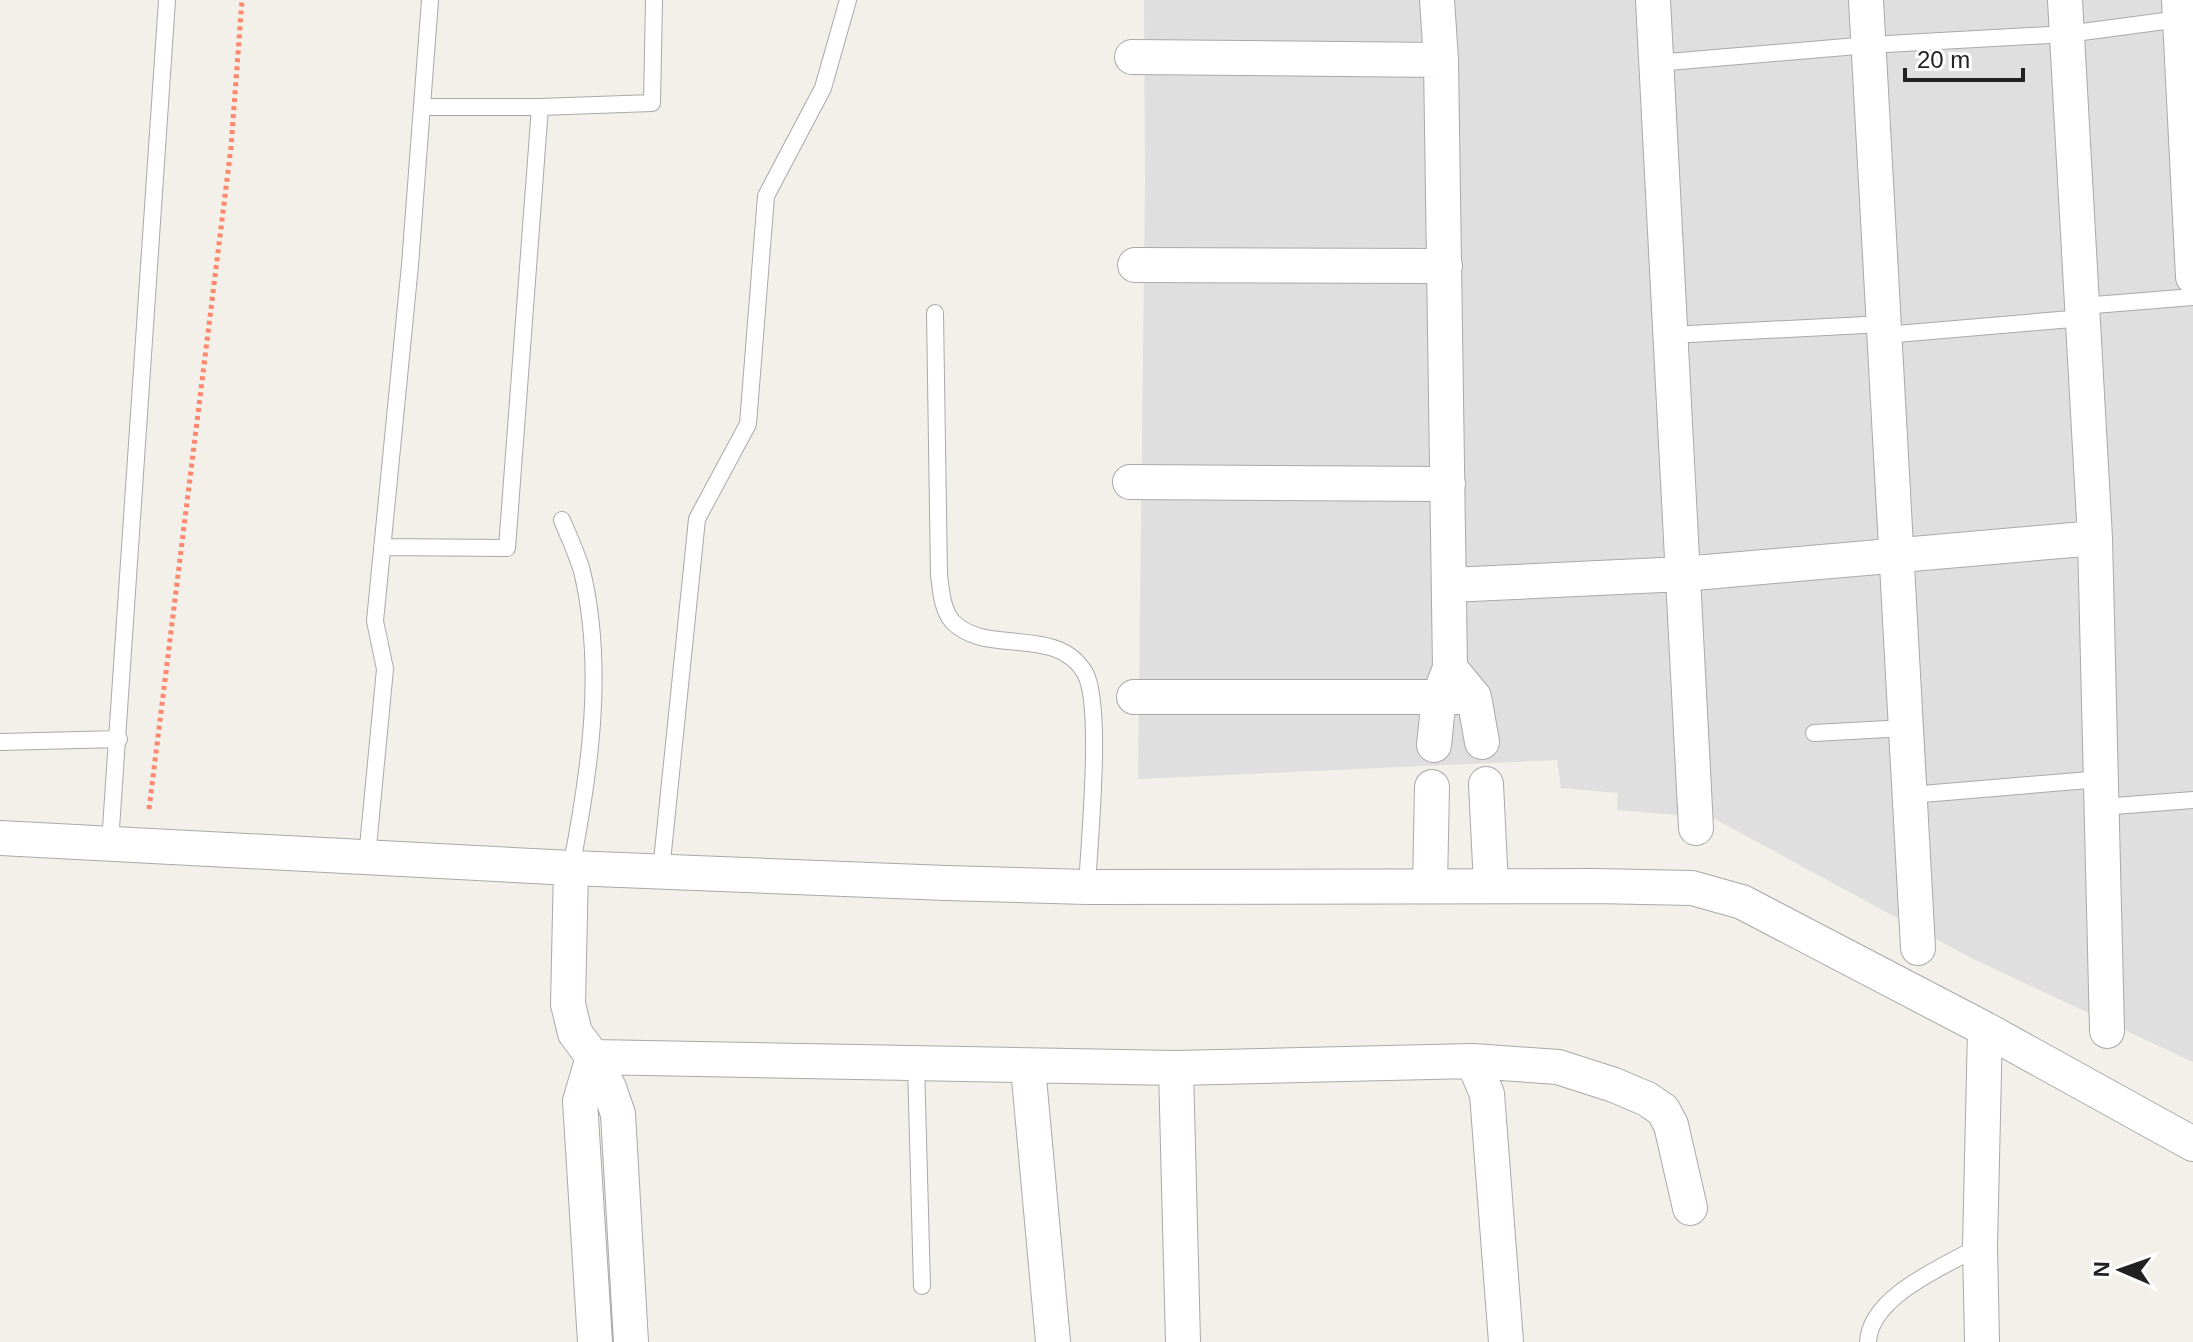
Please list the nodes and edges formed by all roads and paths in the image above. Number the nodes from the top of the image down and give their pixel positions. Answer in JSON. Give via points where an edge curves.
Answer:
{"nodes":[{"id":1,"x":167,"y":0,"type":"edge"},
{"id":2,"x":242,"y":0,"type":"edge"},
{"id":3,"x":430,"y":0,"type":"edge"},
{"id":4,"x":654,"y":0,"type":"edge"},
{"id":5,"x":848,"y":0,"type":"edge"},
{"id":6,"x":1437,"y":0,"type":"edge"},
{"id":7,"x":1653,"y":0,"type":"edge"},
{"id":8,"x":1866,"y":0,"type":"edge"},
{"id":9,"x":2065,"y":0,"type":"edge"},
{"id":10,"x":2179,"y":10,"type":"edge"},
{"id":11,"x":2067,"y":34,"type":"junction"},
{"id":12,"x":1869,"y":45,"type":"junction"},
{"id":13,"x":1132,"y":57,"type":"dead end"},
{"id":14,"x":1441,"y":60,"type":"junction"},
{"id":15,"x":1656,"y":63,"type":"junction"},
{"id":16,"x":422,"y":107,"type":"junction"},
{"id":17,"x":540,"y":107,"type":"junction"},
{"id":18,"x":1135,"y":265,"type":"dead end"},
{"id":19,"x":1445,"y":266,"type":"junction"},
{"id":20,"x":2193,"y":277,"type":"edge"},
{"id":21,"x":2193,"y":297,"type":"edge"},
{"id":22,"x":2082,"y":312,"type":"junction"},
{"id":23,"x":935,"y":313,"type":"dead end"},
{"id":24,"x":1884,"y":329,"type":"junction"},
{"id":25,"x":1670,"y":335,"type":"junction"},
{"id":26,"x":1130,"y":482,"type":"dead end"},
{"id":27,"x":1448,"y":484,"type":"junction"},
{"id":28,"x":562,"y":520,"type":"dead end"},
{"id":29,"x":2095,"y":538,"type":"junction"},
{"id":30,"x":382,"y":547,"type":"junction"},
{"id":31,"x":1897,"y":556,"type":"junction"},
{"id":32,"x":1683,"y":574,"type":"junction"},
{"id":33,"x":1450,"y":585,"type":"junction"},
{"id":34,"x":1445,"y":682,"type":"junction"},
{"id":35,"x":1134,"y":697,"type":"dead end"},
{"id":36,"x":1906,"y":728,"type":"junction"},
{"id":37,"x":1814,"y":733,"type":"dead end"},
{"id":38,"x":119,"y":739,"type":"junction"},
{"id":39,"x":0,"y":742,"type":"edge"},
{"id":40,"x":1482,"y":742,"type":"dead end"},
{"id":41,"x":1434,"y":745,"type":"dead end"},
{"id":42,"x":1486,"y":784,"type":"dead end"},
{"id":43,"x":1432,"y":787,"type":"dead end"},
{"id":44,"x":2101,"y":793,"type":"junction"},
{"id":45,"x":1910,"y":795,"type":"junction"},
{"id":46,"x":2193,"y":800,"type":"edge"},
{"id":47,"x":1696,"y":828,"type":"dead end"},
{"id":48,"x":0,"y":838,"type":"edge"},
{"id":49,"x":110,"y":843,"type":"junction"},
{"id":50,"x":144,"y":845,"type":"junction"},
{"id":51,"x":367,"y":857,"type":"junction"},
{"id":52,"x":571,"y":868,"type":"junction"},
{"id":53,"x":661,"y":871,"type":"junction"},
{"id":54,"x":1430,"y":886,"type":"junction"},
{"id":55,"x":1491,"y":886,"type":"junction"},
{"id":56,"x":1087,"y":887,"type":"junction"},
{"id":57,"x":1918,"y":948,"type":"dead end"},
{"id":58,"x":1985,"y":1029,"type":"junction"},
{"id":59,"x":2107,"y":1031,"type":"dead end"},
{"id":60,"x":593,"y":1057,"type":"junction"},
{"id":61,"x":1473,"y":1061,"type":"junction"},
{"id":62,"x":916,"y":1065,"type":"junction"},
{"id":63,"x":1028,"y":1067,"type":"junction"},
{"id":64,"x":1176,"y":1068,"type":"junction"},
{"id":65,"x":2193,"y":1144,"type":"edge"},
{"id":66,"x":1690,"y":1208,"type":"dead end"},
{"id":67,"x":1980,"y":1246,"type":"junction"},
{"id":68,"x":922,"y":1286,"type":"dead end"},
{"id":69,"x":595,"y":1342,"type":"edge"},
{"id":70,"x":631,"y":1342,"type":"edge"},
{"id":71,"x":1053,"y":1342,"type":"edge"},
{"id":72,"x":1183,"y":1342,"type":"edge"},
{"id":73,"x":1506,"y":1342,"type":"edge"},
{"id":74,"x":1868,"y":1342,"type":"edge"},
{"id":75,"x":1982,"y":1342,"type":"edge"}],
"edges":[{"from":1,"to":38,"type":"lane"},
{"from":2,"to":50,"type":"path","via":[[231,147]]},
{"from":3,"to":16,"type":"lane"},
{"from":4,"to":17,"type":"lane","via":[[652,103]]},
{"from":5,"to":53,"type":"lane","via":[[823,88],[766,196],[748,424],[697,519]]},
{"from":6,"to":14,"type":"street"},
{"from":7,"to":15,"type":"street"},
{"from":8,"to":12,"type":"street"},
{"from":9,"to":11,"type":"street"},
{"from":10,"to":11,"type":"lane"},
{"from":10,"to":20,"type":"street"},
{"from":11,"to":12,"type":"lane"},
{"from":11,"to":22,"type":"street"},
{"from":12,"to":15,"type":"lane"},
{"from":12,"to":24,"type":"street"},
{"from":13,"to":14,"type":"street"},
{"from":14,"to":19,"type":"street"},
{"from":15,"to":25,"type":"street"},
{"from":16,"to":17,"type":"lane"},
{"from":16,"to":30,"type":"lane"},
{"from":17,"to":30,"type":"lane","via":[[507,548]]},
{"from":18,"to":19,"type":"street"},
{"from":19,"to":27,"type":"street"},
{"from":21,"to":22,"type":"lane"},
{"from":22,"to":24,"type":"lane"},
{"from":22,"to":29,"type":"street"},
{"from":23,"to":56,"type":"lane","via":[[943,602],[952,621],[965,631],[1044,644],[1069,655],[1085,673],[1094,706]]},
{"from":24,"to":25,"type":"lane"},
{"from":24,"to":31,"type":"street"},
{"from":25,"to":32,"type":"street"},
{"from":26,"to":27,"type":"street"},
{"from":27,"to":33,"type":"street"},
{"from":28,"to":52,"type":"lane","via":[[581,569],[592,627],[586,793]]},
{"from":29,"to":31,"type":"street"},
{"from":29,"to":44,"type":"street"},
{"from":30,"to":51,"type":"lane","via":[[375,621],[385,669]]},
{"from":31,"to":32,"type":"street"},
{"from":31,"to":36,"type":"street"},
{"from":32,"to":33,"type":"street"},
{"from":32,"to":47,"type":"street"},
{"from":33,"to":34,"type":"street"},
{"from":34,"to":35,"type":"street"},
{"from":34,"to":40,"type":"street","via":[[1474,697]]},
{"from":34,"to":41,"type":"street"},
{"from":36,"to":37,"type":"lane"},
{"from":36,"to":45,"type":"street"},
{"from":38,"to":39,"type":"lane"},
{"from":38,"to":49,"type":"lane"},
{"from":42,"to":55,"type":"street"},
{"from":43,"to":54,"type":"street"},
{"from":44,"to":45,"type":"lane"},
{"from":44,"to":46,"type":"lane"},
{"from":44,"to":59,"type":"street"},
{"from":45,"to":57,"type":"street"},
{"from":48,"to":49,"type":"street"},
{"from":49,"to":50,"type":"street"},
{"from":50,"to":51,"type":"street"},
{"from":51,"to":52,"type":"street"},
{"from":52,"to":53,"type":"street"},
{"from":52,"to":60,"type":"street","via":[[568,1004],[575,1033]]},
{"from":53,"to":56,"type":"street"},
{"from":54,"to":55,"type":"street"},
{"from":54,"to":56,"type":"street"},
{"from":55,"to":58,"type":"street","via":[[1692,888],[1742,902]]},
{"from":58,"to":65,"type":"street"},
{"from":58,"to":67,"type":"street"},
{"from":60,"to":62,"type":"street"},
{"from":60,"to":69,"type":"street","via":[[580,1101]]},
{"from":60,"to":70,"type":"street","via":[[618,1114]]},
{"from":61,"to":64,"type":"street"},
{"from":61,"to":66,"type":"street","via":[[1558,1067],[1647,1099],[1663,1110],[1671,1125]]},
{"from":61,"to":73,"type":"street","via":[[1486,1085]]},
{"from":62,"to":63,"type":"street"},
{"from":62,"to":68,"type":"lane"},
{"from":63,"to":64,"type":"street"},
{"from":63,"to":71,"type":"street"},
{"from":64,"to":72,"type":"street"},
{"from":67,"to":74,"type":"lane","via":[[1885,1305],[1869,1330]]},
{"from":67,"to":75,"type":"street"}]}
